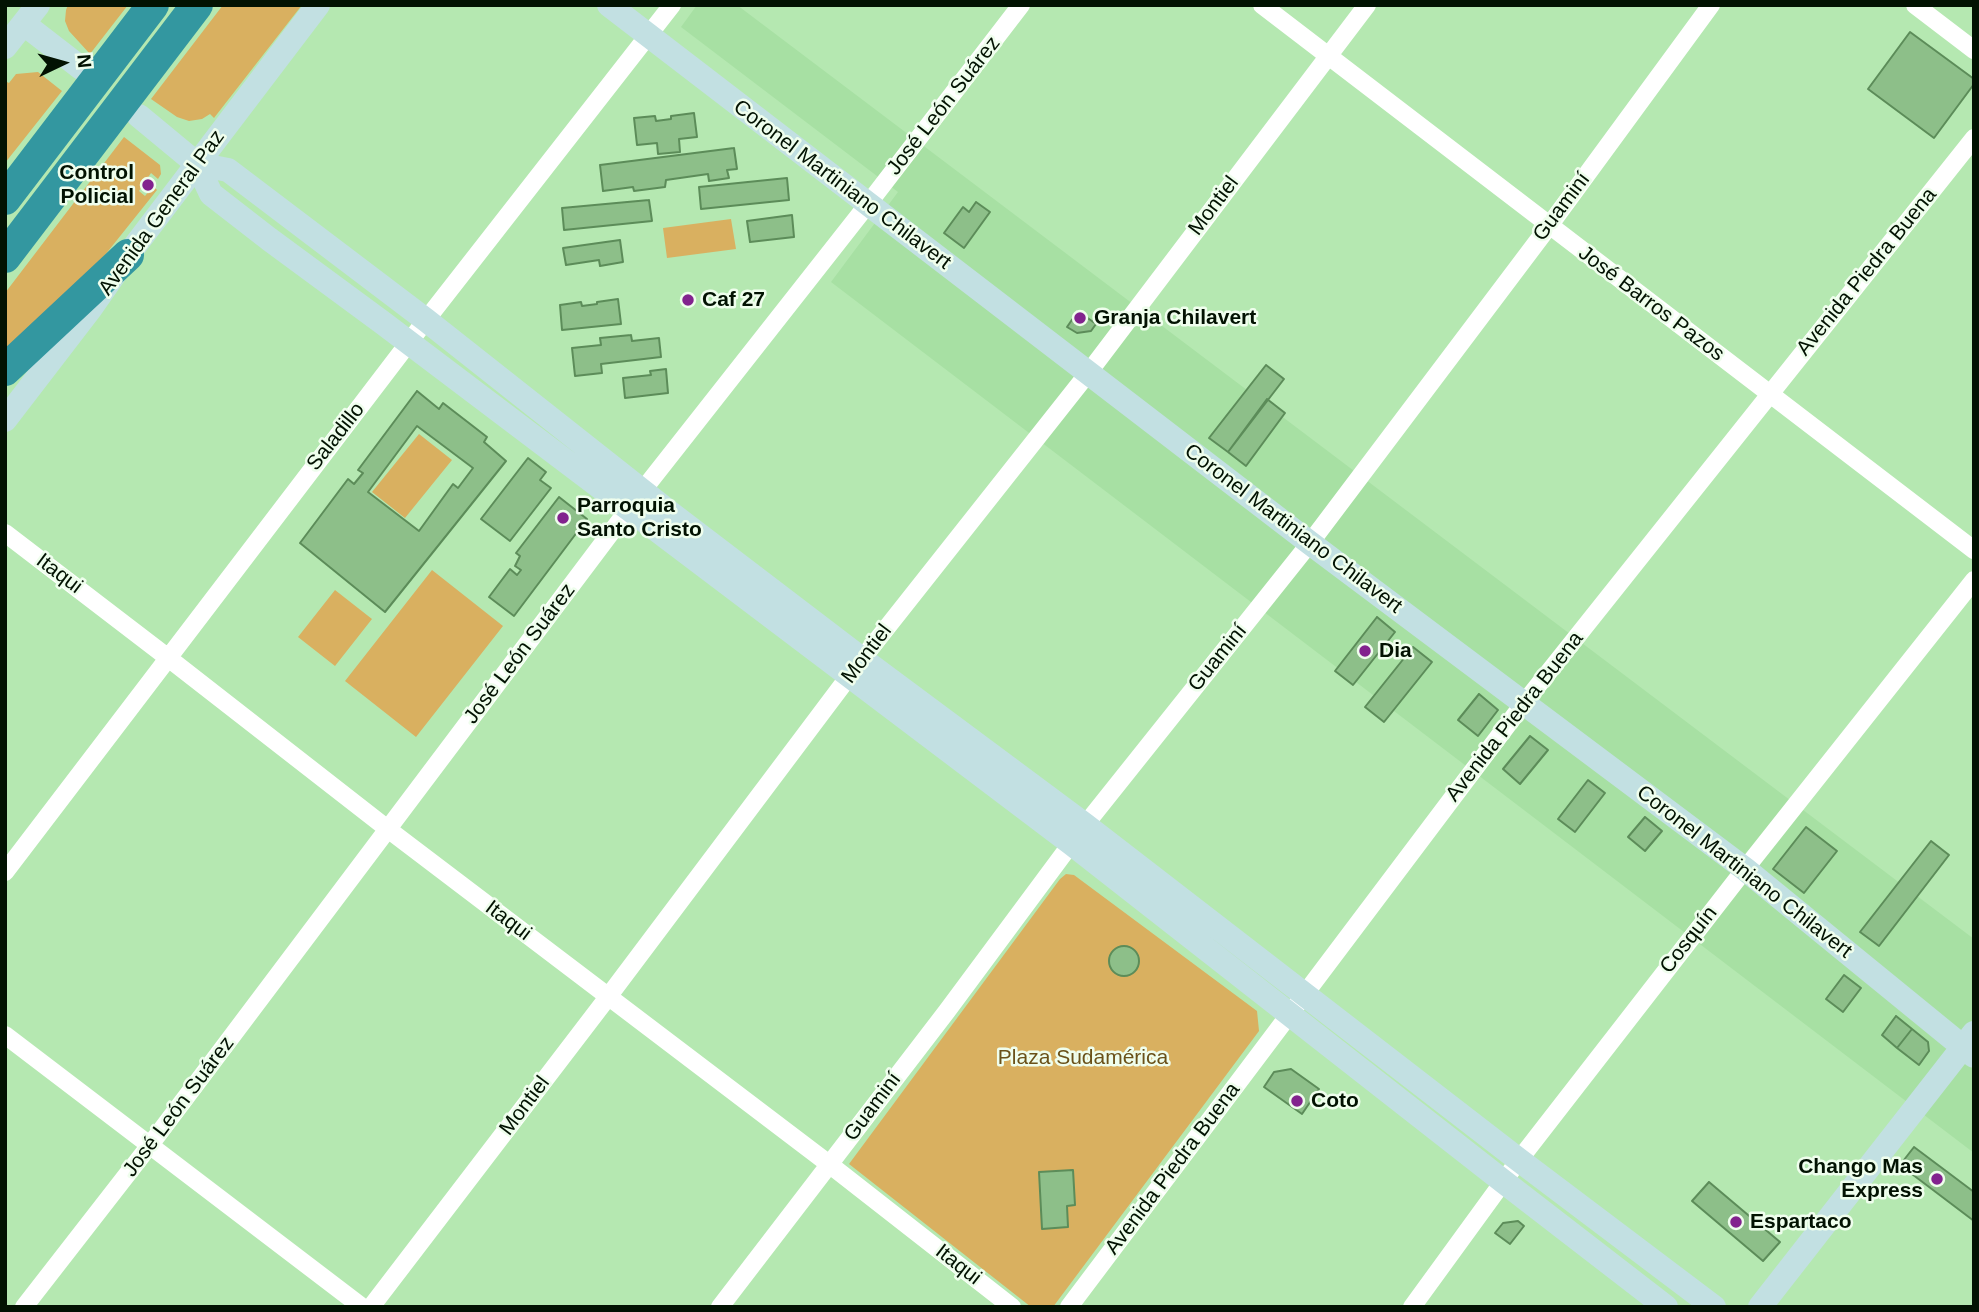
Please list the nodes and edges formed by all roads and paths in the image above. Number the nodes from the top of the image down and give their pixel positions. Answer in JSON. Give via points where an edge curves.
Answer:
{"nodes":[{"id":1,"x":153,"y":5,"type":"edge"},
{"id":2,"x":197,"y":5,"type":"edge"},
{"id":3,"x":317,"y":5,"type":"edge"},
{"id":4,"x":609,"y":5,"type":"edge"},
{"id":5,"x":672,"y":5,"type":"edge"},
{"id":6,"x":1021,"y":5,"type":"edge"},
{"id":7,"x":1262,"y":5,"type":"edge"},
{"id":8,"x":1367,"y":5,"type":"edge"},
{"id":9,"x":1711,"y":5,"type":"edge"},
{"id":10,"x":1915,"y":5,"type":"edge"},
{"id":11,"x":31,"y":15,"type":"edge"},
{"id":12,"x":648,"y":37,"type":"junction"},
{"id":13,"x":5,"y":47,"type":"edge"},
{"id":14,"x":1974,"y":50,"type":"edge"},
{"id":15,"x":1329,"y":56,"type":"junction"},
{"id":16,"x":81,"y":68,"type":"dead end"},
{"id":17,"x":139,"y":116,"type":"dead end"},
{"id":18,"x":1974,"y":138,"type":"edge"},
{"id":19,"x":197,"y":164,"type":"junction"},
{"id":20,"x":5,"y":199,"type":"edge"},
{"id":21,"x":868,"y":204,"type":"junction"},
{"id":22,"x":1549,"y":226,"type":"junction"},
{"id":23,"x":128,"y":255,"type":"junction"},
{"id":24,"x":5,"y":257,"type":"edge"},
{"id":25,"x":426,"y":320,"type":"junction"},
{"id":26,"x":409,"y":343,"type":"junction"},
{"id":27,"x":5,"y":370,"type":"edge"},
{"id":28,"x":1089,"y":372,"type":"junction"},
{"id":29,"x":1770,"y":394,"type":"junction"},
{"id":30,"x":5,"y":420,"type":"edge"},
{"id":31,"x":636,"y":500,"type":"junction"},
{"id":32,"x":5,"y":533,"type":"edge"},
{"id":33,"x":1310,"y":542,"type":"junction"},
{"id":34,"x":1974,"y":550,"type":"edge"},
{"id":35,"x":1974,"y":580,"type":"edge"},
{"id":36,"x":167,"y":657,"type":"junction"},
{"id":37,"x":856,"y":668,"type":"junction"},
{"id":38,"x":1524,"y":703,"type":"junction"},
{"id":39,"x":388,"y":830,"type":"junction"},
{"id":40,"x":1079,"y":834,"type":"junction"},
{"id":41,"x":1745,"y":869,"type":"junction"},
{"id":42,"x":5,"y":872,"type":"edge"},
{"id":43,"x":1305,"y":994,"type":"junction"},
{"id":44,"x":608,"y":997,"type":"junction"},
{"id":45,"x":1290,"y":1014,"type":"junction"},
{"id":46,"x":5,"y":1035,"type":"edge"},
{"id":47,"x":1970,"y":1046,"type":"edge"},
{"id":48,"x":150,"y":1145,"type":"junction"},
{"id":49,"x":1520,"y":1160,"type":"junction"},
{"id":50,"x":829,"y":1164,"type":"junction"},
{"id":51,"x":1504,"y":1182,"type":"junction"},
{"id":52,"x":24,"y":1307,"type":"edge"},
{"id":53,"x":362,"y":1307,"type":"edge"},
{"id":54,"x":371,"y":1307,"type":"edge"},
{"id":55,"x":720,"y":1307,"type":"edge"},
{"id":56,"x":1012,"y":1307,"type":"edge"},
{"id":57,"x":1069,"y":1307,"type":"edge"},
{"id":58,"x":1412,"y":1307,"type":"edge"},
{"id":59,"x":1666,"y":1307,"type":"edge"},
{"id":60,"x":1714,"y":1307,"type":"edge"},
{"id":61,"x":1760,"y":1307,"type":"edge"}],
"edges":[{"from":1,"to":20,"type":"highway"},
{"from":2,"to":24,"type":"highway"},
{"from":3,"to":19,"type":"main road","name":"Avenida General Paz"},
{"from":4,"to":12,"type":"main road","name":"Coronel Martiniano Chilavert"},
{"from":5,"to":12,"type":"street","name":"Saladillo"},
{"from":6,"to":21,"type":"street","name":"José León Suárez"},
{"from":7,"to":15,"type":"street","name":"José Barros Pazos"},
{"from":8,"to":15,"type":"street","name":"Montiel"},
{"from":9,"to":22,"type":"street","name":"Guaminí"},
{"from":10,"to":14,"type":"street"},
{"from":11,"to":13,"type":"main road"},
{"from":11,"to":16,"type":"main road"},
{"from":12,"to":21,"type":"main road","name":"Coronel Martiniano Chilavert"},
{"from":12,"to":25,"type":"street","name":"Saladillo"},
{"from":15,"to":22,"type":"street","name":"José Barros Pazos"},
{"from":15,"to":28,"type":"street","name":"Montiel"},
{"from":17,"to":19,"type":"main road"},
{"from":18,"to":29,"type":"street","name":"Avenida Piedra Buena"},
{"from":19,"to":23,"type":"main road","name":"Avenida General Paz"},
{"from":19,"to":25,"type":"main road","via":[[228,170]]},
{"from":19,"to":26,"type":"main road","via":[[211,194]]},
{"from":21,"to":28,"type":"main road","name":"Coronel Martiniano Chilavert"},
{"from":21,"to":31,"type":"street","name":"José León Suárez"},
{"from":22,"to":29,"type":"street","name":"José Barros Pazos"},
{"from":22,"to":33,"type":"street","name":"Guaminí"},
{"from":23,"to":27,"type":"highway"},
{"from":23,"to":30,"type":"main road","name":"Avenida General Paz"},
{"from":25,"to":26,"type":"street","name":"Saladillo"},
{"from":25,"to":31,"type":"main road"},
{"from":26,"to":31,"type":"main road"},
{"from":26,"to":36,"type":"street","name":"Saladillo"},
{"from":28,"to":33,"type":"main road","name":"Coronel Martiniano Chilavert"},
{"from":28,"to":37,"type":"street","name":"Montiel"},
{"from":29,"to":34,"type":"street","name":"José Barros Pazos"},
{"from":29,"to":38,"type":"street","name":"Avenida Piedra Buena"},
{"from":31,"to":37,"type":"main road"},
{"from":31,"to":39,"type":"street","name":"José León Suárez"},
{"from":32,"to":36,"type":"street","name":"Itaqui"},
{"from":33,"to":38,"type":"main road","name":"Coronel Martiniano Chilavert"},
{"from":33,"to":40,"type":"street","name":"Guaminí"},
{"from":35,"to":41,"type":"street","name":"Cosquín"},
{"from":36,"to":39,"type":"street","name":"Itaqui"},
{"from":36,"to":42,"type":"street","name":"Saladillo"},
{"from":37,"to":40,"type":"main road"},
{"from":37,"to":44,"type":"street","name":"Montiel"},
{"from":38,"to":41,"type":"main road","name":"Coronel Martiniano Chilavert"},
{"from":38,"to":43,"type":"street","name":"Avenida Piedra Buena"},
{"from":39,"to":44,"type":"street","name":"Itaqui"},
{"from":39,"to":48,"type":"street","name":"José León Suárez"},
{"from":40,"to":43,"type":"main road"},
{"from":40,"to":45,"type":"main road"},
{"from":40,"to":50,"type":"street","name":"Guaminí"},
{"from":41,"to":47,"type":"main road","name":"Coronel Martiniano Chilavert"},
{"from":41,"to":49,"type":"street","name":"Cosquín"},
{"from":43,"to":45,"type":"street","name":"Avenida Piedra Buena"},
{"from":43,"to":49,"type":"main road"},
{"from":44,"to":50,"type":"street","name":"Itaqui"},
{"from":44,"to":54,"type":"street","name":"Montiel"},
{"from":45,"to":51,"type":"main road"},
{"from":45,"to":57,"type":"street","name":"Avenida Piedra Buena"},
{"from":46,"to":48,"type":"street"},
{"from":47,"to":61,"type":"main road"},
{"from":48,"to":52,"type":"street","name":"José León Suárez"},
{"from":48,"to":53,"type":"street"},
{"from":49,"to":51,"type":"street","name":"Cosquín"},
{"from":49,"to":60,"type":"main road"},
{"from":50,"to":55,"type":"street","name":"Guaminí"},
{"from":50,"to":56,"type":"street","name":"Itaqui"},
{"from":51,"to":58,"type":"street","name":"Cosquín"},
{"from":51,"to":59,"type":"main road"}]}
